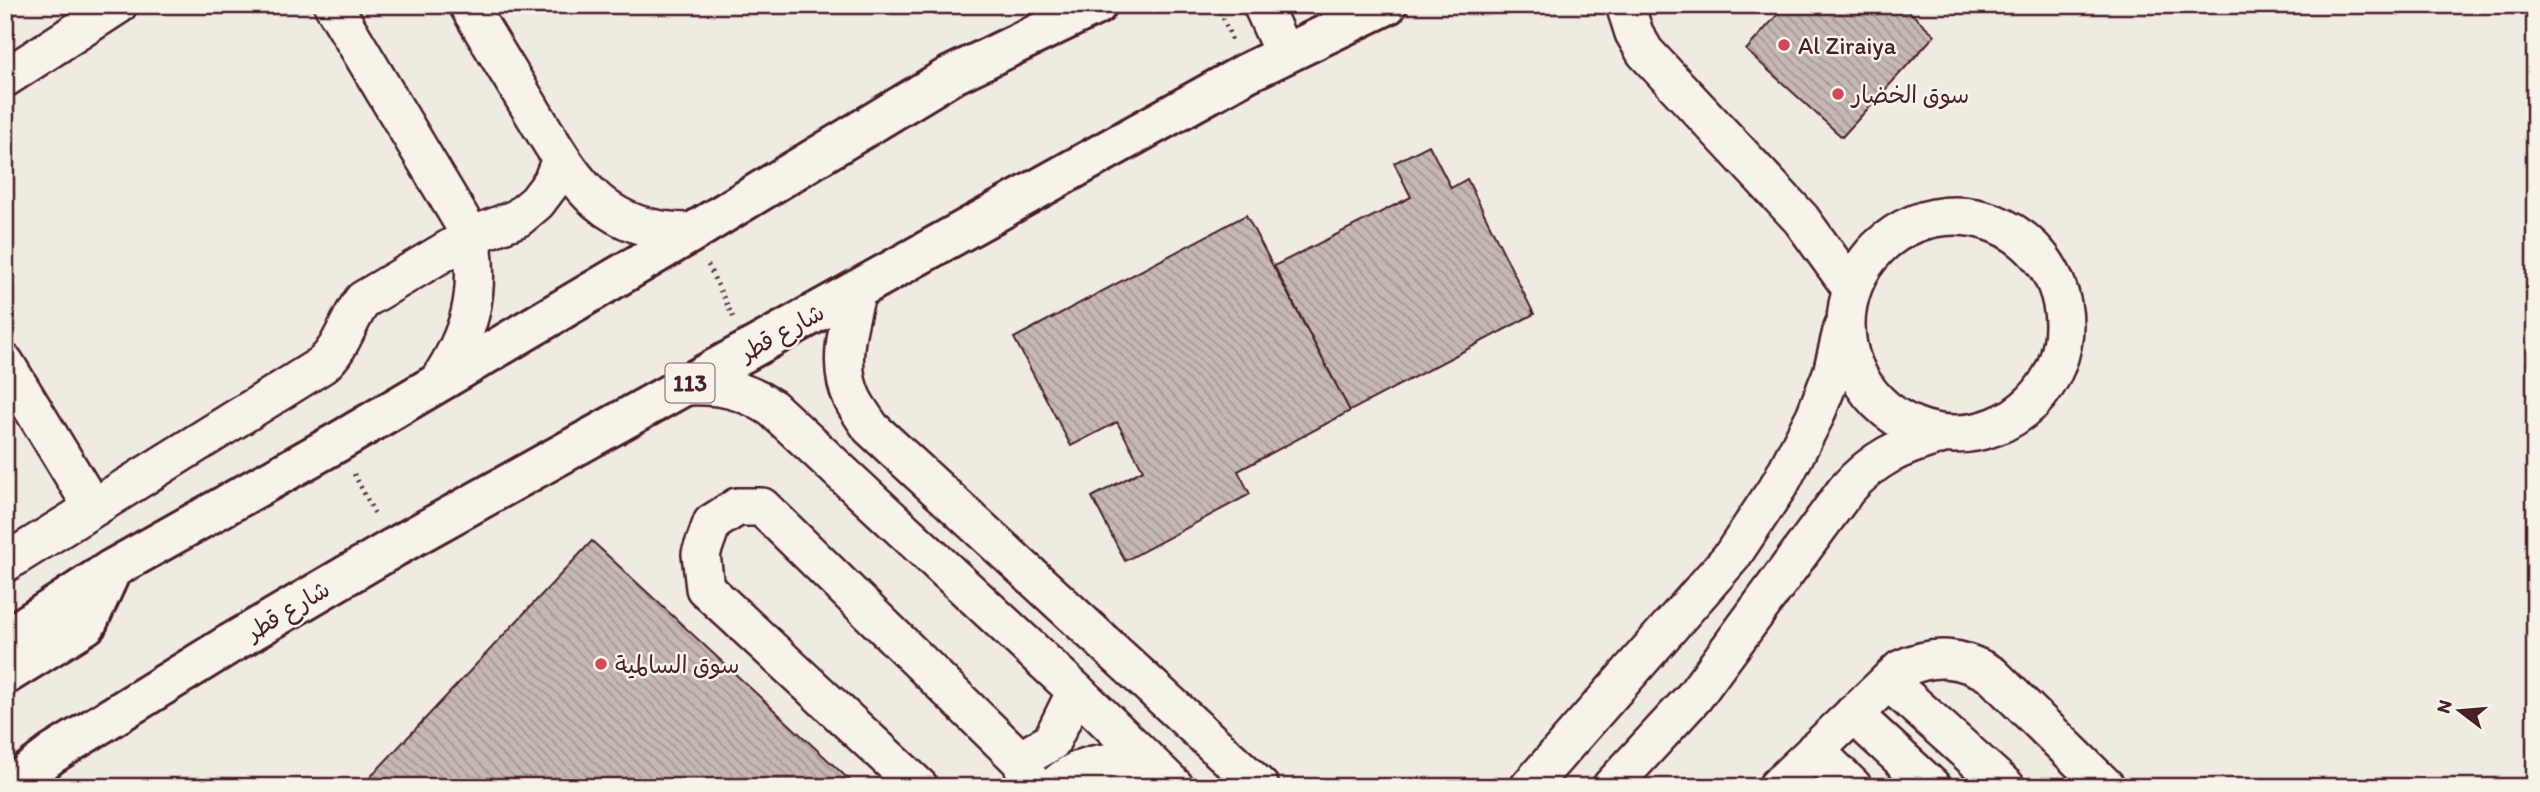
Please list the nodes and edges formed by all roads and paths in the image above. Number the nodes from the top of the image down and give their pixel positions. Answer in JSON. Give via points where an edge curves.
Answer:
{"nodes":[{"id":1,"x":118,"y":5,"type":"edge"},
{"id":2,"x":333,"y":5,"type":"edge"},
{"id":3,"x":468,"y":5,"type":"edge"},
{"id":4,"x":1097,"y":5,"type":"edge"},
{"id":5,"x":1262,"y":5,"type":"edge"},
{"id":6,"x":1387,"y":5,"type":"edge"},
{"id":7,"x":1625,"y":5,"type":"edge"},
{"id":8,"x":1284,"y":54,"type":"junction"},
{"id":9,"x":5,"y":78,"type":"edge"},
{"id":10,"x":561,"y":159,"type":"junction"},
{"id":11,"x":1801,"y":219,"type":"junction"},
{"id":12,"x":693,"y":232,"type":"junction"},
{"id":13,"x":1892,"y":234,"type":"junction"},
{"id":14,"x":471,"y":236,"type":"junction"},
{"id":15,"x":857,"y":291,"type":"junction"},
{"id":16,"x":1848,"y":302,"type":"junction"},
{"id":17,"x":748,"y":351,"type":"junction"},
{"id":18,"x":5,"y":363,"type":"edge"},
{"id":19,"x":438,"y":382,"type":"junction"},
{"id":20,"x":685,"y":386,"type":"junction"},
{"id":21,"x":1940,"y":435,"type":"junction"},
{"id":22,"x":338,"y":442,"type":"junction"},
{"id":23,"x":93,"y":508,"type":"junction"},
{"id":24,"x":393,"y":548,"type":"junction"},
{"id":25,"x":5,"y":563,"type":"edge"},
{"id":26,"x":112,"y":569,"type":"junction"},
{"id":27,"x":5,"y":639,"type":"edge"},
{"id":28,"x":5,"y":675,"type":"edge"},
{"id":29,"x":1888,"y":681,"type":"junction"},
{"id":30,"x":1076,"y":691,"type":"junction"},
{"id":31,"x":1853,"y":715,"type":"junction"},
{"id":32,"x":1815,"y":750,"type":"junction"},
{"id":33,"x":1027,"y":774,"type":"edge"},
{"id":34,"x":1164,"y":777,"type":"edge"},
{"id":35,"x":9,"y":787,"type":"edge"},
{"id":36,"x":919,"y":787,"type":"edge"},
{"id":37,"x":1054,"y":787,"type":"edge"},
{"id":38,"x":1260,"y":787,"type":"edge"},
{"id":39,"x":1529,"y":787,"type":"edge"},
{"id":40,"x":1611,"y":787,"type":"edge"},
{"id":41,"x":1777,"y":787,"type":"edge"},
{"id":42,"x":1853,"y":787,"type":"edge"},
{"id":43,"x":1932,"y":787,"type":"edge"},
{"id":44,"x":2006,"y":787,"type":"edge"},
{"id":45,"x":2106,"y":787,"type":"edge"}],
"edges":[{"from":1,"to":9,"type":"street"},
{"from":2,"to":14,"type":"street"},
{"from":3,"to":10,"type":"street"},
{"from":4,"to":12,"type":"main road","via":[[950,76]]},
{"from":5,"to":8,"type":"street"},
{"from":6,"to":8,"type":"main road","name":"شارع قطر","number":"113"},
{"from":7,"to":11,"type":"street","via":[[1645,52]]},
{"from":8,"to":15,"type":"main road","name":"شارع قطر","number":"113"},
{"from":10,"to":12,"type":"street","via":[[581,187],[613,214],[652,229]]},
{"from":10,"to":14,"type":"street","via":[[537,202],[518,218]]},
{"from":11,"to":13,"type":"street","via":[[1845,236]]},
{"from":11,"to":16,"type":"street"},
{"from":12,"to":17,"type":"path"},
{"from":12,"to":19,"type":"main road"},
{"from":13,"to":16,"type":"street","via":[[1868,258]]},
{"from":13,"to":21,"type":"street","via":[[1931,217],[1973,216],[2013,231],[2044,260],[2062,299],[2064,342],[2049,382],[2021,414],[1982,432]]},
{"from":14,"to":19,"type":"street","via":[[474,295],[468,326],[456,356]]},
{"from":14,"to":23,"type":"street","via":[[363,300],[339,347],[322,365]]},
{"from":15,"to":17,"type":"main road","name":"شارع قطر","number":"113"},
{"from":15,"to":38,"type":"street","via":[[846,334],[846,372],[852,398],[872,428]]},
{"from":16,"to":21,"type":"street","via":[[1850,357],[1868,394],[1900,421]]},
{"from":16,"to":39,"type":"street","via":[[1832,373],[1815,416],[1781,482],[1739,546]]},
{"from":17,"to":20,"type":"main road","name":"شارع قطر","number":"113"},
{"from":18,"to":23,"type":"street"},
{"from":19,"to":22,"type":"main road"},
{"from":20,"to":24,"type":"main road","name":"شارع قطر","number":"113"},
{"from":20,"to":30,"type":"street","via":[[733,388],[772,408]]},
{"from":21,"to":40,"type":"street","via":[[1897,449],[1862,472],[1694,697]]},
{"from":22,"to":24,"type":"path"},
{"from":22,"to":26,"type":"main road"},
{"from":23,"to":25,"type":"street"},
{"from":24,"to":35,"type":"main road","name":"شارع قطر","number":"113","via":[[52,754]]},
{"from":26,"to":27,"type":"main road"},
{"from":26,"to":28,"type":"main road","via":[[86,624]]},
{"from":29,"to":31,"type":"street"},
{"from":29,"to":44,"type":"street"},
{"from":29,"to":45,"type":"street","via":[[1918,661],[1955,659],[1975,664],[1992,675]]},
{"from":30,"to":33,"type":"street","via":[[1051,742]]},
{"from":30,"to":34,"type":"street"},
{"from":31,"to":32,"type":"street"},
{"from":31,"to":43,"type":"street"},
{"from":32,"to":41,"type":"street"},
{"from":32,"to":42,"type":"street"},
{"from":33,"to":36,"type":"street","via":[[762,507],[737,507],[712,523],[701,554],[705,588]]},
{"from":34,"to":37,"type":"street","via":[[1122,761],[1091,765]]}]}
